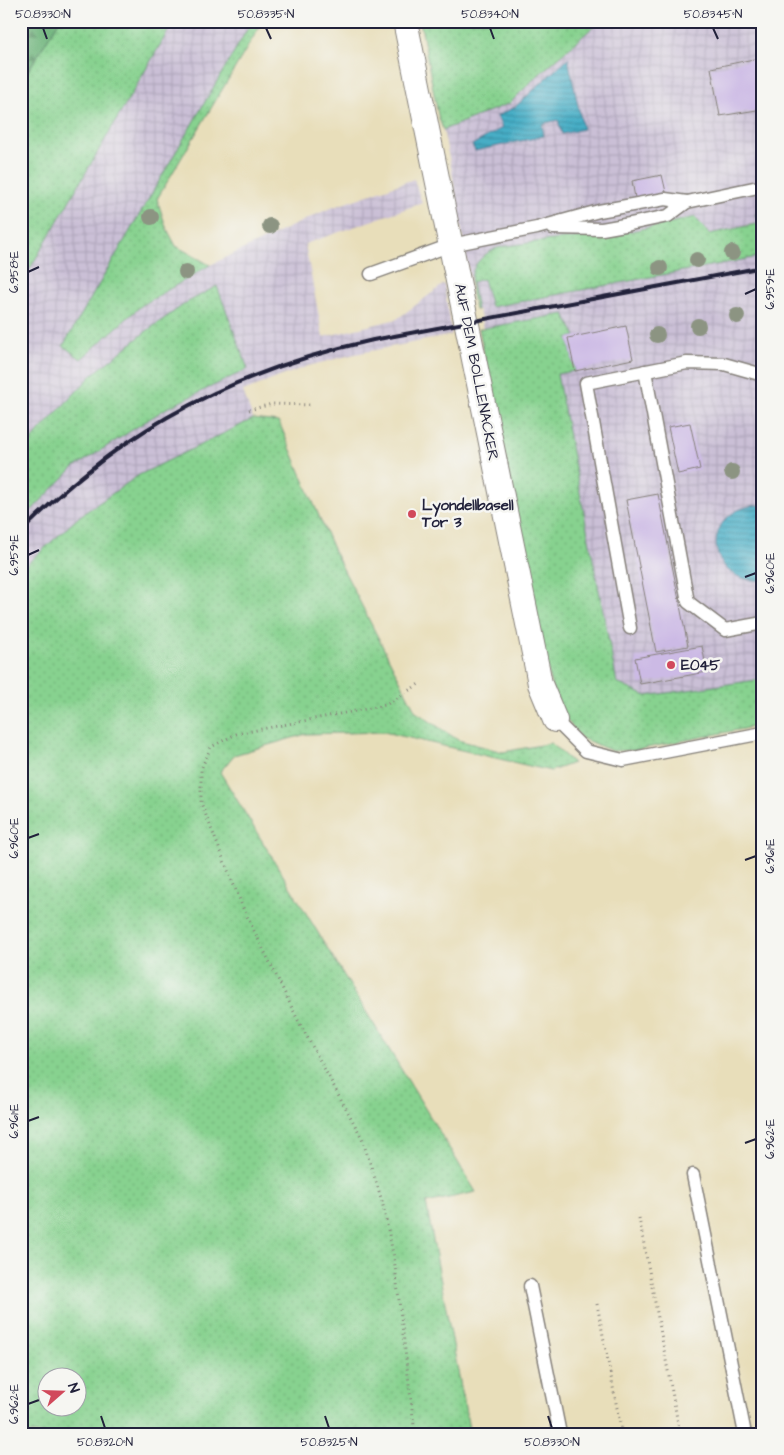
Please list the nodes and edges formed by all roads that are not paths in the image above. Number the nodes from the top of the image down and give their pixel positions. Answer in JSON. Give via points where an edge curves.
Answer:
{"nodes":[{"id":1,"x":405,"y":21,"type":"edge"},
{"id":2,"x":763,"y":186,"type":"edge"},
{"id":3,"x":687,"y":202,"type":"junction"},
{"id":4,"x":537,"y":228,"type":"junction"},
{"id":5,"x":451,"y":245,"type":"junction"},
{"id":6,"x":371,"y":274,"type":"dead end"},
{"id":7,"x":645,"y":371,"type":"junction"},
{"id":8,"x":763,"y":374,"type":"edge"},
{"id":9,"x":763,"y":623,"type":"edge"},
{"id":10,"x":630,"y":628,"type":"dead end"},
{"id":11,"x":555,"y":720,"type":"joint"},
{"id":12,"x":763,"y":733,"type":"edge"},
{"id":13,"x":693,"y":1175,"type":"dead end"},
{"id":14,"x":530,"y":1286,"type":"dead end"},
{"id":15,"x":560,"y":1434,"type":"edge"},
{"id":16,"x":745,"y":1434,"type":"edge"}],
"edges":[{"from":1,"to":5,"type":"street","name":"AUF DEM BOLLENACKER"},
{"from":2,"to":3,"type":"lane"},
{"from":3,"to":4,"type":"lane","via":[[665,199],[599,211]]},
{"from":3,"to":4,"type":"lane","via":[[668,216],[602,229]]},
{"from":4,"to":5,"type":"lane"},
{"from":5,"to":6,"type":"lane"},
{"from":5,"to":11,"type":"street","name":"AUF DEM BOLLENACKER","via":[[540,684]]},
{"from":7,"to":8,"type":"lane","via":[[687,363],[724,364]]},
{"from":7,"to":9,"type":"lane","via":[[688,602],[725,630]]},
{"from":7,"to":10,"type":"lane","via":[[586,383]]},
{"from":11,"to":12,"type":"lane","via":[[586,751],[623,760]]},
{"from":13,"to":16,"type":"lane"},
{"from":14,"to":15,"type":"lane"}]}
